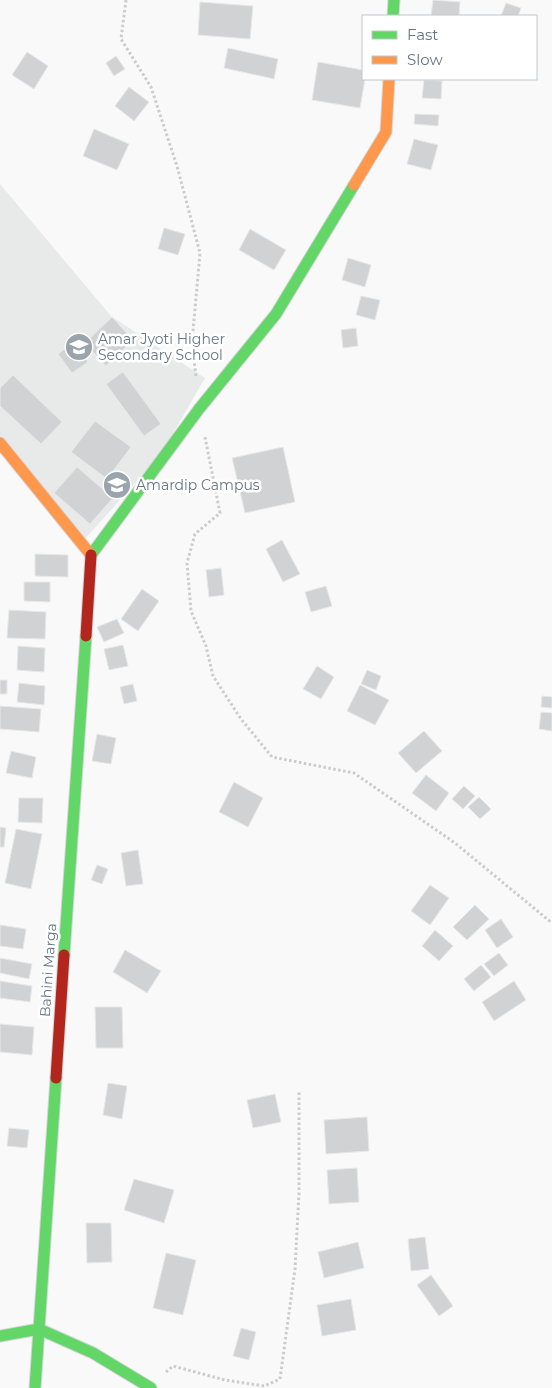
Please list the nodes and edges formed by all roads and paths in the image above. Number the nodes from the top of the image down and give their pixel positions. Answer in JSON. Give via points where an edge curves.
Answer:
{"nodes":[{"id":1,"x":126,"y":0,"type":"edge"},
{"id":2,"x":394,"y":0,"type":"edge"},
{"id":3,"x":393,"y":15,"type":"edge"},
{"id":4,"x":389,"y":80,"type":"edge"},
{"id":5,"x":196,"y":380,"type":"dead end"},
{"id":6,"x":200,"y":409,"type":"junction"},
{"id":7,"x":0,"y":443,"type":"edge"},
{"id":8,"x":91,"y":555,"type":"junction"},
{"id":9,"x":552,"y":923,"type":"edge"},
{"id":10,"x":299,"y":1091,"type":"dead end"},
{"id":11,"x":39,"y":1329,"type":"junction"},
{"id":12,"x":0,"y":1336,"type":"edge"},
{"id":13,"x":150,"y":1387,"type":"edge"},
{"id":14,"x":35,"y":1388,"type":"edge"}],
"edges":[{"from":1,"to":5,"type":"path","via":[[121,39],[151,87],[177,166],[200,253],[192,342]]},
{"from":2,"to":3,"type":"street"},
{"from":4,"to":6,"type":"street","via":[[386,132],[276,314]]},
{"from":6,"to":8,"type":"street"},
{"from":6,"to":9,"type":"path","via":[[220,512],[195,534],[187,563],[191,611],[206,646],[213,676],[241,719],[272,756],[354,773],[455,843]]},
{"from":7,"to":8,"type":"street"},
{"from":8,"to":11,"type":"street","name":"Bahini Marga"},
{"from":10,"to":13,"type":"path","via":[[295,1269],[280,1379],[264,1386],[225,1380],[173,1366]]},
{"from":11,"to":12,"type":"street"},
{"from":11,"to":13,"type":"street","via":[[93,1353]]},
{"from":11,"to":14,"type":"street","name":"Bahini Marga"}]}
